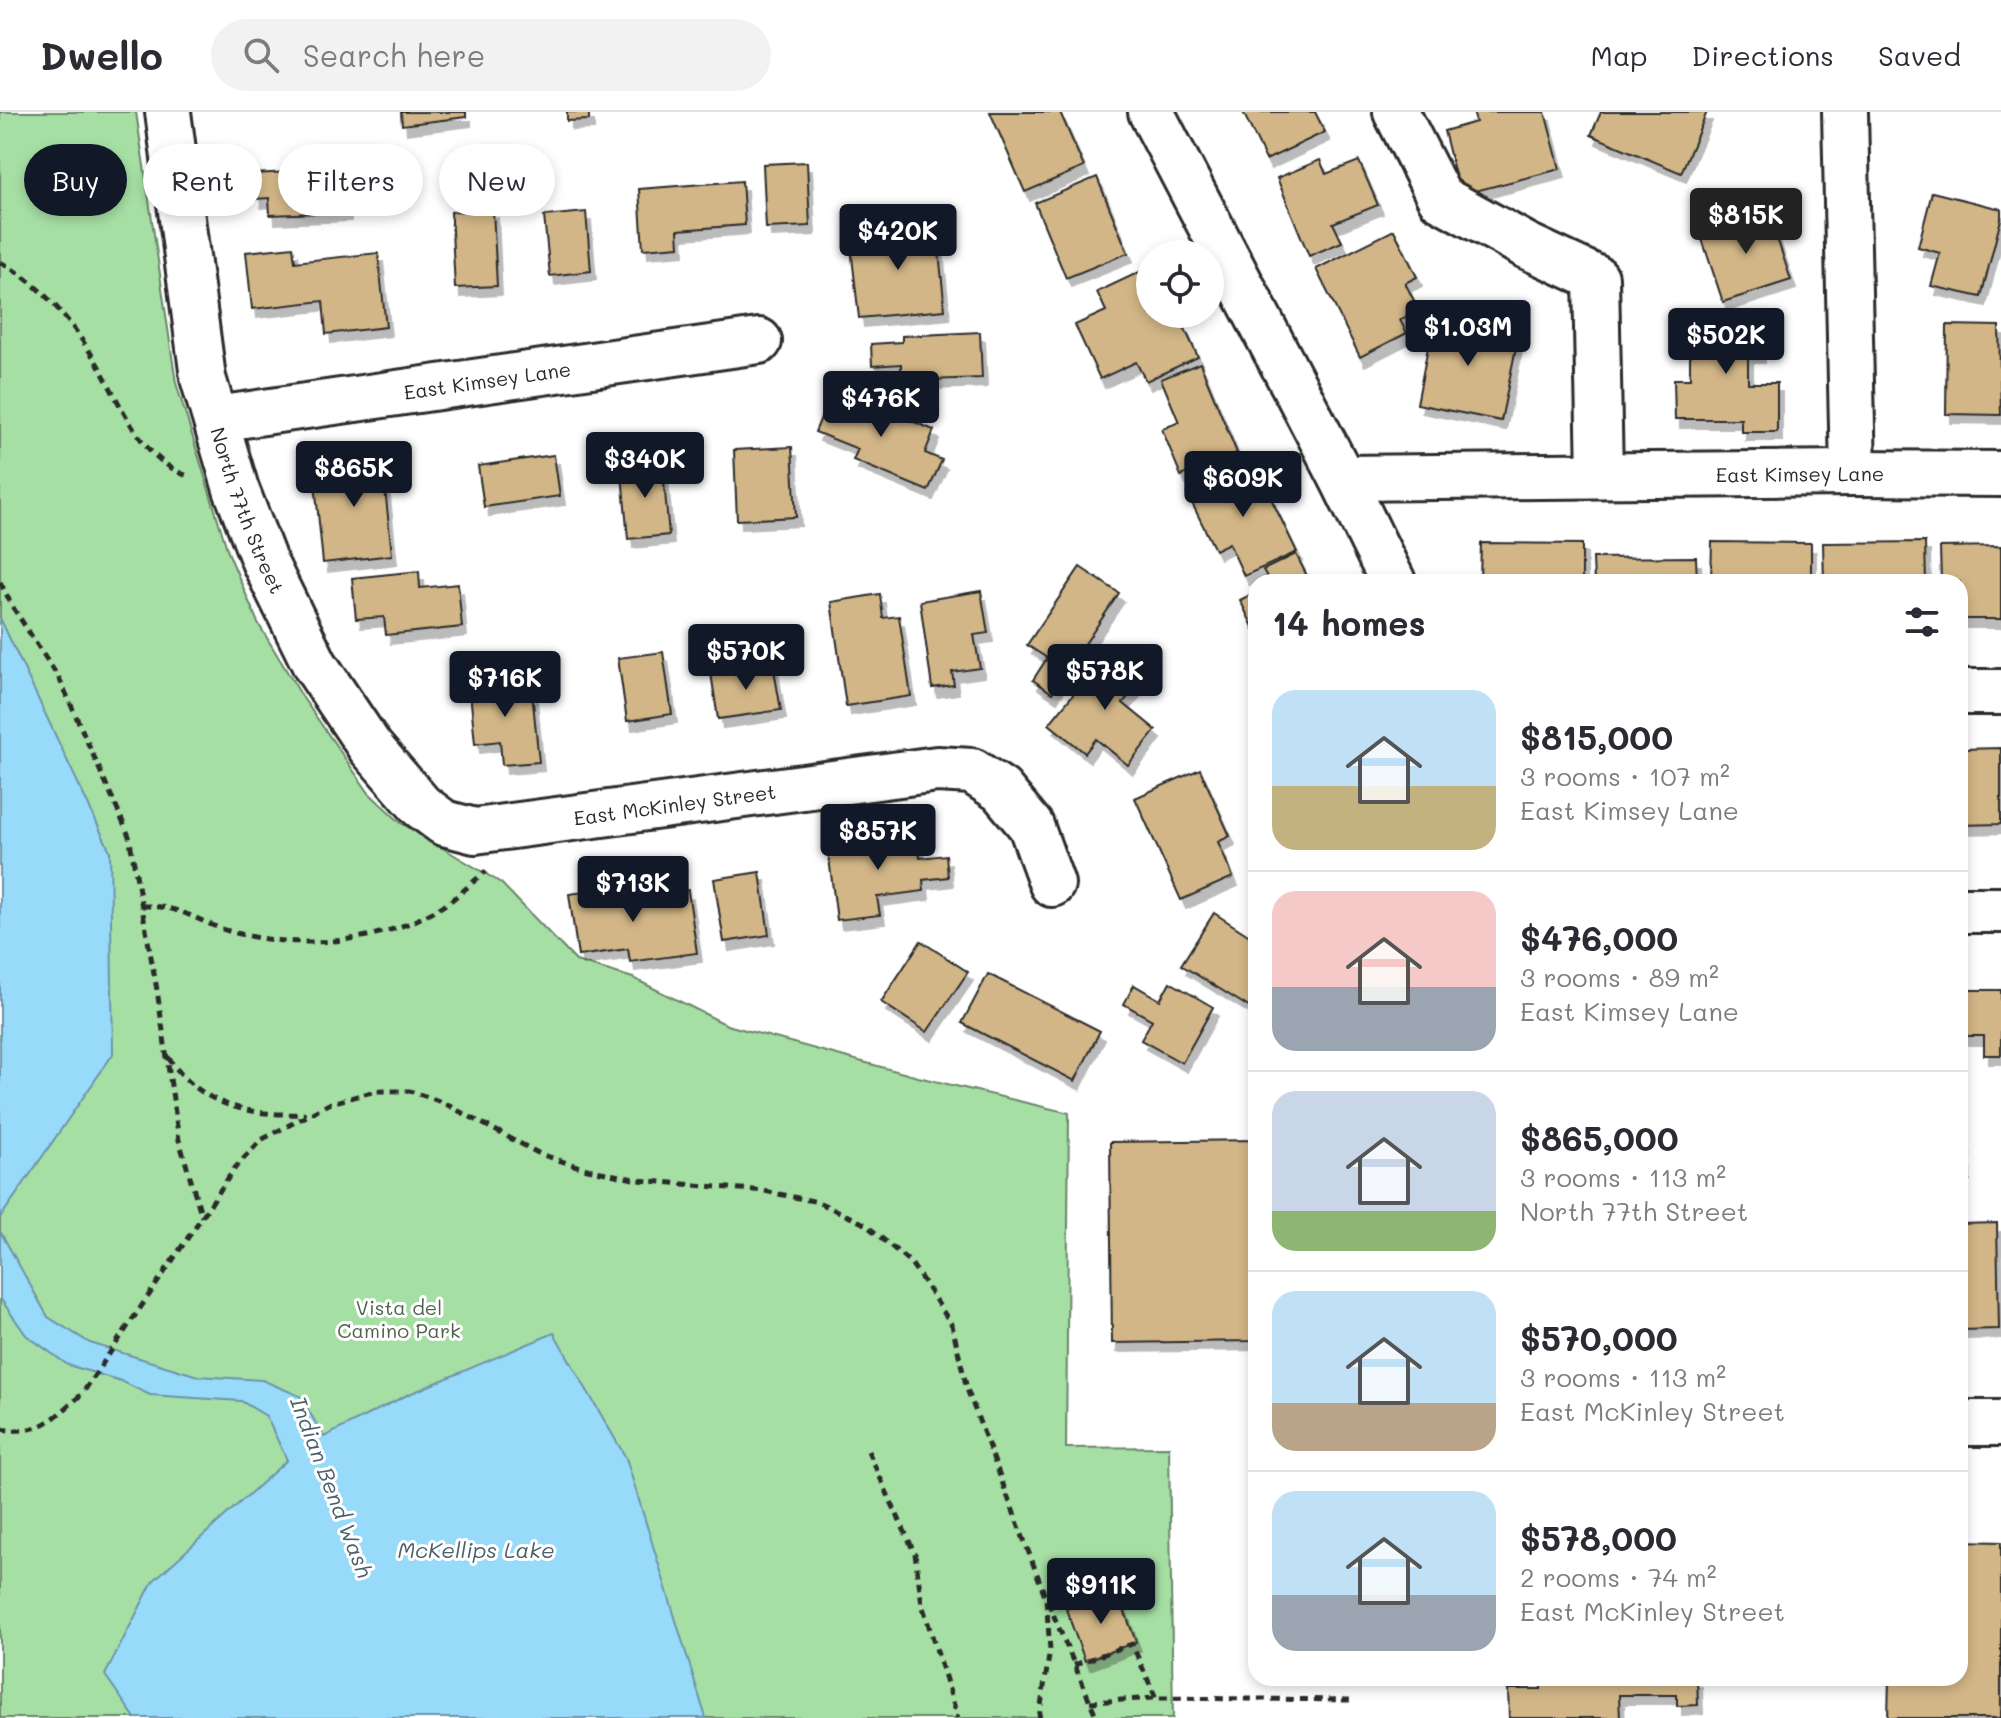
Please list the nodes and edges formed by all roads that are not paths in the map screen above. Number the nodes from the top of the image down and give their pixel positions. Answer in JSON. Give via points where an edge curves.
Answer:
{"nodes":[{"id":1,"x":168,"y":112,"type":"edge"},
{"id":2,"x":1151,"y":112,"type":"edge"},
{"id":3,"x":1396,"y":112,"type":"edge"},
{"id":4,"x":1845,"y":112,"type":"edge"},
{"id":5,"x":759,"y":341,"type":"dead end"},
{"id":6,"x":216,"y":419,"type":"junction"},
{"id":7,"x":1853,"y":473,"type":"junction"},
{"id":8,"x":2001,"y":474,"type":"edge"},
{"id":9,"x":1600,"y":475,"type":"junction"},
{"id":10,"x":1342,"y":478,"type":"junction"},
{"id":11,"x":1389,"y":574,"type":"edge"},
{"id":12,"x":1968,"y":692,"type":"edge"},
{"id":13,"x":2001,"y":692,"type":"edge"},
{"id":14,"x":484,"y":848,"type":"joint"},
{"id":15,"x":1052,"y":884,"type":"dead end"},
{"id":16,"x":1968,"y":910,"type":"edge"},
{"id":17,"x":2001,"y":910,"type":"edge"},
{"id":18,"x":1968,"y":1423,"type":"edge"},
{"id":19,"x":2001,"y":1423,"type":"edge"}],
"edges":[{"from":1,"to":6,"type":"street","name":"North 77th Street","via":[[203,378]]},
{"from":2,"to":10,"type":"street"},
{"from":3,"to":9,"type":"street","via":[[1440,198],[1596,278]]},
{"from":4,"to":7,"type":"street"},
{"from":5,"to":6,"type":"street","name":"East Kimsey Lane"},
{"from":6,"to":14,"type":"street","name":"North 77th Street","via":[[258,547],[315,665],[370,747],[421,806]]},
{"from":7,"to":8,"type":"street","name":"East Kimsey Lane"},
{"from":7,"to":9,"type":"street","name":"East Kimsey Lane"},
{"from":9,"to":10,"type":"street","name":"East Kimsey Lane"},
{"from":10,"to":11,"type":"street"},
{"from":12,"to":13,"type":"street"},
{"from":14,"to":15,"type":"street","name":"East McKinley Street","via":[[937,769],[972,771],[1001,790],[1031,826]]},
{"from":16,"to":17,"type":"street"},
{"from":18,"to":19,"type":"street"}]}
